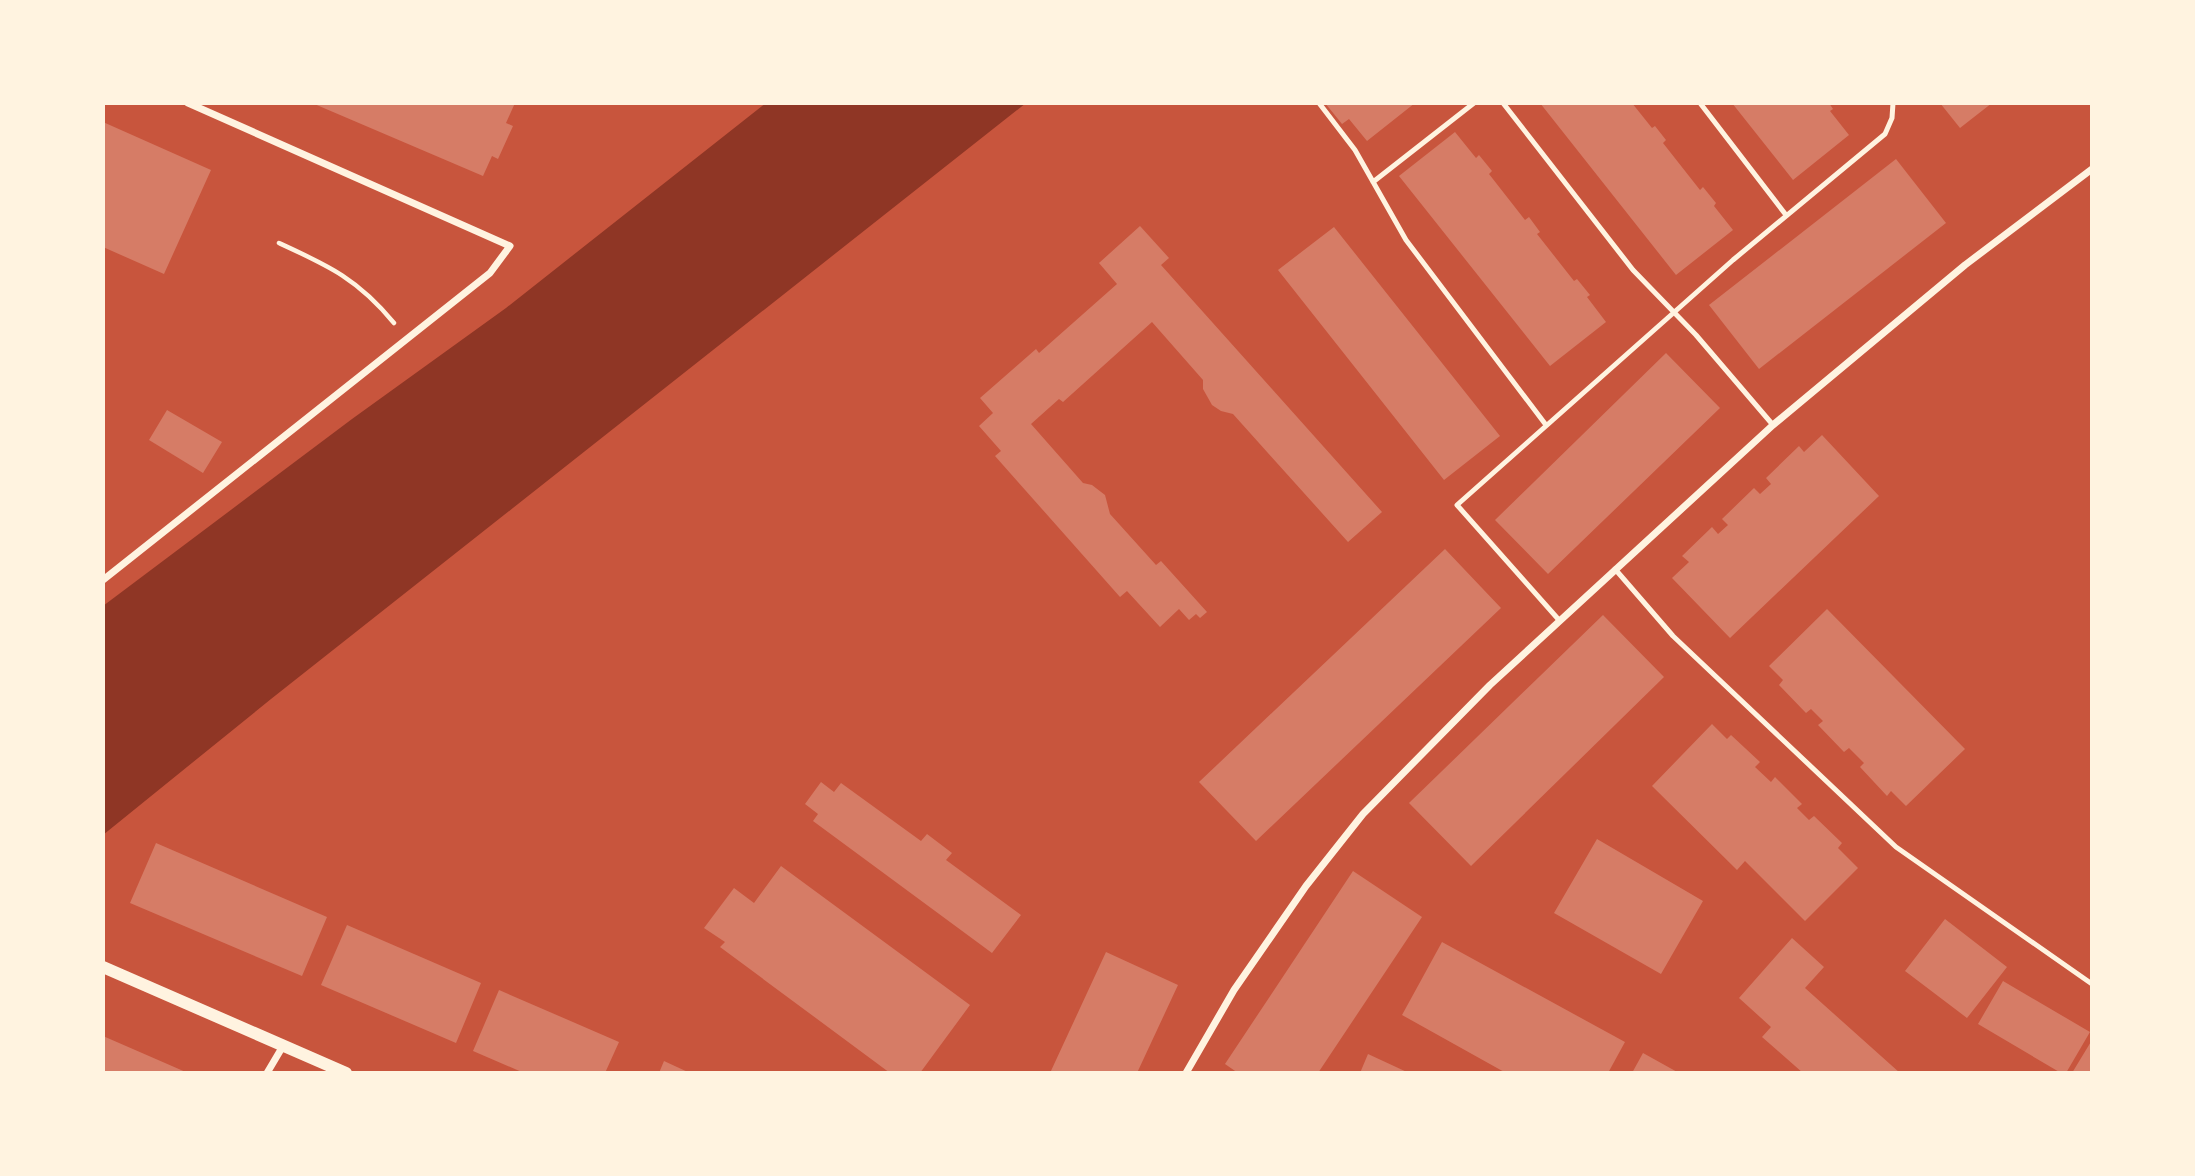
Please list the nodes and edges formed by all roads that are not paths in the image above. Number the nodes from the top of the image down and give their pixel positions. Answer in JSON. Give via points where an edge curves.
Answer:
{"nodes":[{"id":1,"x":188,"y":103,"type":"edge"},
{"id":2,"x":1319,"y":103,"type":"edge"},
{"id":3,"x":1474,"y":103,"type":"edge"},
{"id":4,"x":1503,"y":103,"type":"edge"},
{"id":5,"x":1700,"y":103,"type":"edge"},
{"id":6,"x":1894,"y":103,"type":"edge"},
{"id":7,"x":2092,"y":169,"type":"edge"},
{"id":8,"x":1373,"y":182,"type":"junction"},
{"id":9,"x":1786,"y":215,"type":"junction"},
{"id":10,"x":1673,"y":312,"type":"junction"},
{"id":11,"x":1546,"y":425,"type":"junction"},
{"id":12,"x":1773,"y":425,"type":"junction"},
{"id":13,"x":1615,"y":569,"type":"junction"},
{"id":14,"x":103,"y":580,"type":"edge"},
{"id":15,"x":1559,"y":620,"type":"junction"},
{"id":16,"x":103,"y":967,"type":"edge"},
{"id":17,"x":2092,"y":985,"type":"edge"},
{"id":18,"x":284,"y":1046,"type":"junction"},
{"id":19,"x":267,"y":1073,"type":"edge"},
{"id":20,"x":346,"y":1073,"type":"edge"},
{"id":21,"x":1186,"y":1073,"type":"edge"}],
"edges":[{"from":1,"to":14,"type":"street","via":[[509,246],[490,273]]},
{"from":2,"to":8,"type":"lane"},
{"from":3,"to":8,"type":"lane"},
{"from":4,"to":10,"type":"lane","via":[[1633,270]]},
{"from":5,"to":9,"type":"lane"},
{"from":6,"to":9,"type":"lane","via":[[1885,134]]},
{"from":7,"to":12,"type":"street","via":[[1954,274]]},
{"from":8,"to":11,"type":"lane","via":[[1406,240]]},
{"from":9,"to":10,"type":"lane"},
{"from":10,"to":11,"type":"lane"},
{"from":10,"to":12,"type":"lane"},
{"from":11,"to":15,"type":"lane","via":[[1457,505]]},
{"from":12,"to":13,"type":"street"},
{"from":13,"to":15,"type":"street"},
{"from":13,"to":17,"type":"lane","via":[[1673,636],[1896,848]]},
{"from":15,"to":21,"type":"street","via":[[1363,814],[1258,955]]},
{"from":16,"to":18,"type":"street"},
{"from":18,"to":19,"type":"street"},
{"from":18,"to":20,"type":"street"}]}
